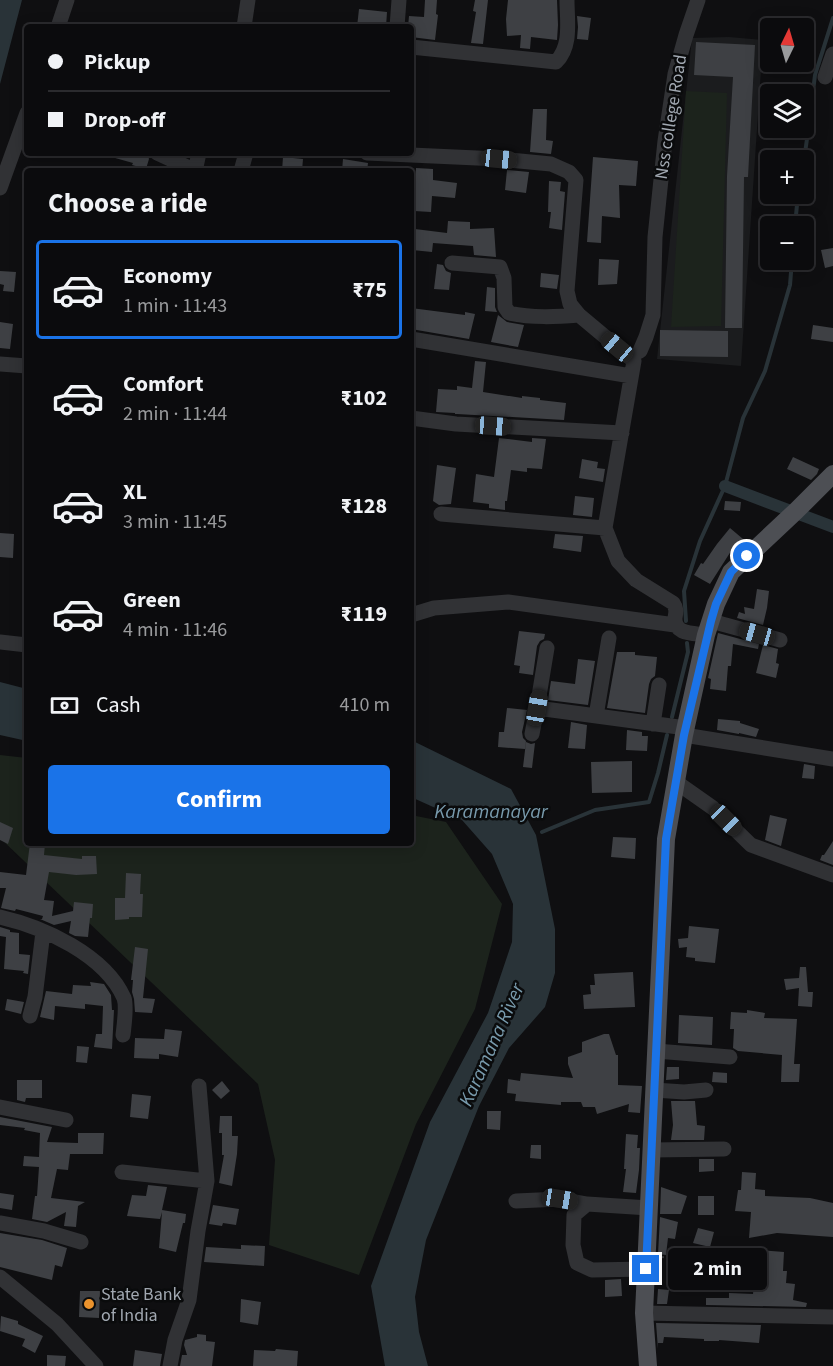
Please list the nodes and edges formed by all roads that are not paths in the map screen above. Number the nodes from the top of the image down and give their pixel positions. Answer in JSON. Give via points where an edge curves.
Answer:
{"nodes":[{"id":1,"x":67,"y":0,"type":"edge"},
{"id":2,"x":248,"y":0,"type":"edge"},
{"id":3,"x":399,"y":0,"type":"edge"},
{"id":4,"x":567,"y":0,"type":"edge"},
{"id":5,"x":698,"y":0,"type":"edge"},
{"id":6,"x":59,"y":24,"type":"edge"},
{"id":7,"x":244,"y":24,"type":"edge"},
{"id":8,"x":397,"y":24,"type":"edge"},
{"id":9,"x":414,"y":47,"type":"edge"},
{"id":10,"x":833,"y":54,"type":"edge"},
{"id":11,"x":825,"y":77,"type":"dead end"},
{"id":12,"x":24,"y":121,"type":"edge"},
{"id":13,"x":414,"y":155,"type":"edge"},
{"id":14,"x":164,"y":156,"type":"edge"},
{"id":15,"x":190,"y":168,"type":"edge"},
{"id":16,"x":0,"y":188,"type":"edge"},
{"id":17,"x":452,"y":263,"type":"dead end"},
{"id":18,"x":579,"y":315,"type":"junction"},
{"id":19,"x":414,"y":340,"type":"edge"},
{"id":20,"x":640,"y":351,"type":"dead end"},
{"id":21,"x":0,"y":364,"type":"edge"},
{"id":22,"x":24,"y":366,"type":"edge"},
{"id":23,"x":631,"y":376,"type":"junction"},
{"id":24,"x":414,"y":418,"type":"edge"},
{"id":25,"x":622,"y":433,"type":"junction"},
{"id":26,"x":833,"y":474,"type":"edge"},
{"id":27,"x":441,"y":514,"type":"dead end"},
{"id":28,"x":605,"y":528,"type":"junction"},
{"id":29,"x":414,"y":614,"type":"edge"},
{"id":30,"x":675,"y":625,"type":"junction"},
{"id":31,"x":709,"y":628,"type":"junction"},
{"id":32,"x":609,"y":638,"type":"dead end"},
{"id":33,"x":780,"y":640,"type":"dead end"},
{"id":34,"x":0,"y":642,"type":"edge"},
{"id":35,"x":24,"y":645,"type":"edge"},
{"id":36,"x":547,"y":648,"type":"dead end"},
{"id":37,"x":659,"y":685,"type":"dead end"},
{"id":38,"x":537,"y":708,"type":"junction"},
{"id":39,"x":596,"y":716,"type":"junction"},
{"id":40,"x":653,"y":724,"type":"junction"},
{"id":41,"x":685,"y":731,"type":"junction"},
{"id":42,"x":532,"y":734,"type":"dead end"},
{"id":43,"x":833,"y":759,"type":"edge"},
{"id":44,"x":676,"y":782,"type":"junction"},
{"id":45,"x":833,"y":875,"type":"edge"},
{"id":46,"x":0,"y":917,"type":"edge"},
{"id":47,"x":43,"y":932,"type":"junction"},
{"id":48,"x":30,"y":1016,"type":"dead end"},
{"id":49,"x":123,"y":1035,"type":"dead end"},
{"id":50,"x":656,"y":1051,"type":"junction"},
{"id":51,"x":730,"y":1057,"type":"dead end"},
{"id":52,"x":199,"y":1086,"type":"dead end"},
{"id":53,"x":654,"y":1090,"type":"junction"},
{"id":54,"x":706,"y":1090,"type":"dead end"},
{"id":55,"x":0,"y":1107,"type":"edge"},
{"id":56,"x":66,"y":1120,"type":"dead end"},
{"id":57,"x":724,"y":1149,"type":"dead end"},
{"id":58,"x":652,"y":1150,"type":"junction"},
{"id":59,"x":122,"y":1172,"type":"dead end"},
{"id":60,"x":207,"y":1181,"type":"junction"},
{"id":61,"x":516,"y":1201,"type":"dead end"},
{"id":62,"x":587,"y":1204,"type":"junction"},
{"id":63,"x":649,"y":1208,"type":"junction"},
{"id":64,"x":0,"y":1223,"type":"edge"},
{"id":65,"x":81,"y":1242,"type":"dead end"},
{"id":66,"x":646,"y":1262,"type":"junction"},
{"id":67,"x":0,"y":1277,"type":"edge"},
{"id":68,"x":644,"y":1313,"type":"junction"},
{"id":69,"x":833,"y":1317,"type":"edge"},
{"id":70,"x":96,"y":1366,"type":"edge"},
{"id":71,"x":170,"y":1366,"type":"edge"},
{"id":72,"x":648,"y":1366,"type":"edge"}],
"edges":[{"from":1,"to":6,"type":"street"},
{"from":2,"to":7,"type":"street"},
{"from":3,"to":8,"type":"street"},
{"from":4,"to":9,"type":"street","via":[[568,38],[556,62]]},
{"from":5,"to":20,"type":"street","name":"Nss college Road","via":[[675,75],[655,237],[652,315]]},
{"from":10,"to":11,"type":"street"},
{"from":12,"to":16,"type":"street"},
{"from":13,"to":18,"type":"street","via":[[551,164],[569,172],[576,180],[567,291],[570,304]]},
{"from":14,"to":15,"type":"street"},
{"from":17,"to":18,"type":"street","via":[[500,267],[509,314]]},
{"from":18,"to":23,"type":"street","via":[[634,361]]},
{"from":19,"to":23,"type":"street"},
{"from":21,"to":22,"type":"street"},
{"from":23,"to":25,"type":"street"},
{"from":24,"to":25,"type":"street"},
{"from":25,"to":28,"type":"street"},
{"from":26,"to":31,"type":"main road","via":[[731,572]]},
{"from":27,"to":28,"type":"street"},
{"from":28,"to":30,"type":"street","via":[[618,561],[636,580],[674,603]]},
{"from":29,"to":30,"type":"street","via":[[434,608],[508,602]]},
{"from":30,"to":31,"type":"street","via":[[680,630]]},
{"from":31,"to":33,"type":"street"},
{"from":31,"to":41,"type":"main road"},
{"from":32,"to":39,"type":"street"},
{"from":34,"to":35,"type":"street"},
{"from":36,"to":38,"type":"street"},
{"from":37,"to":40,"type":"street"},
{"from":38,"to":39,"type":"street"},
{"from":38,"to":42,"type":"street"},
{"from":39,"to":40,"type":"street"},
{"from":40,"to":41,"type":"street"},
{"from":41,"to":43,"type":"street"},
{"from":41,"to":44,"type":"main road"},
{"from":44,"to":45,"type":"street","via":[[713,808],[751,845]]},
{"from":44,"to":50,"type":"main road","via":[[666,839]]},
{"from":46,"to":47,"type":"street"},
{"from":47,"to":48,"type":"street"},
{"from":47,"to":49,"type":"street","via":[[87,954],[107,971],[125,1000]]},
{"from":50,"to":51,"type":"street"},
{"from":50,"to":53,"type":"main road"},
{"from":52,"to":60,"type":"street"},
{"from":53,"to":54,"type":"street"},
{"from":53,"to":58,"type":"main road"},
{"from":55,"to":56,"type":"street"},
{"from":57,"to":58,"type":"street"},
{"from":58,"to":63,"type":"main road"},
{"from":59,"to":60,"type":"street"},
{"from":60,"to":71,"type":"street","via":[[189,1300]]},
{"from":61,"to":62,"type":"street","via":[[560,1199]]},
{"from":62,"to":63,"type":"street"},
{"from":62,"to":66,"type":"street","via":[[574,1215],[577,1263],[592,1270]]},
{"from":63,"to":66,"type":"main road"},
{"from":64,"to":65,"type":"street"},
{"from":66,"to":68,"type":"main road"},
{"from":67,"to":70,"type":"street","via":[[57,1323]]},
{"from":68,"to":69,"type":"street"},
{"from":68,"to":72,"type":"main road"}]}
